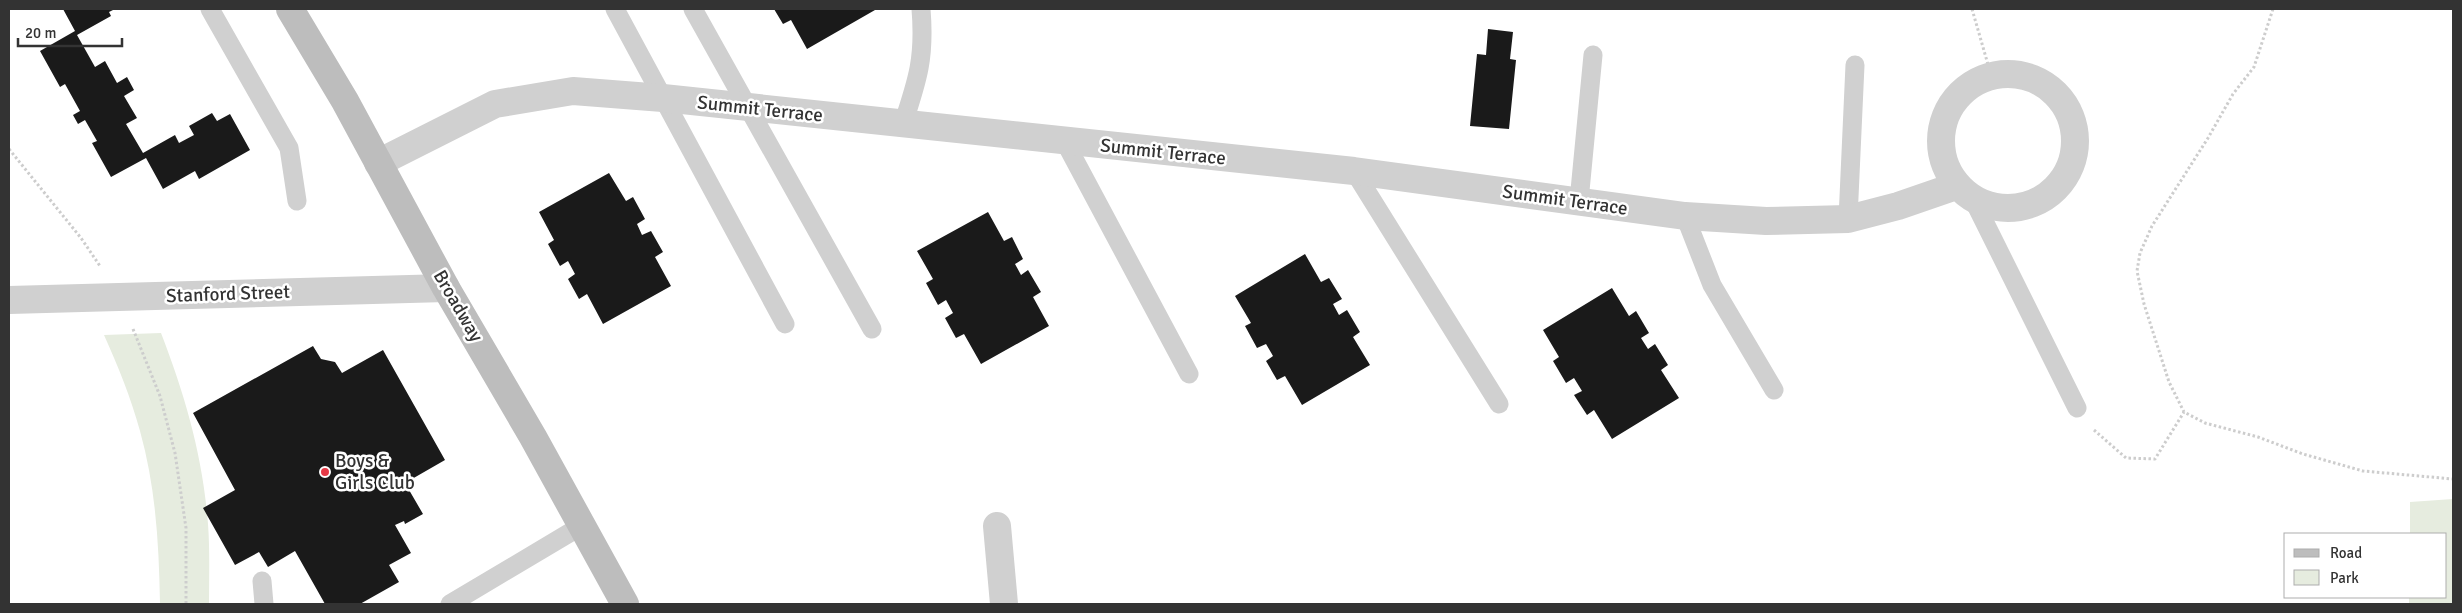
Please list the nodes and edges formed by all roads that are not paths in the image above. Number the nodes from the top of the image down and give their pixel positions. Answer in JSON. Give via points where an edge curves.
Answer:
{"nodes":[{"id":1,"x":210,"y":9,"type":"edge"},
{"id":2,"x":290,"y":9,"type":"edge"},
{"id":3,"x":615,"y":9,"type":"edge"},
{"id":4,"x":693,"y":9,"type":"edge"},
{"id":5,"x":922,"y":9,"type":"edge"},
{"id":6,"x":1593,"y":55,"type":"dead end"},
{"id":7,"x":1855,"y":65,"type":"dead end"},
{"id":8,"x":663,"y":98,"type":"junction"},
{"id":9,"x":748,"y":109,"type":"junction"},
{"id":10,"x":903,"y":124,"type":"junction"},
{"id":11,"x":1065,"y":142,"type":"junction"},
{"id":12,"x":378,"y":162,"type":"junction"},
{"id":13,"x":1354,"y":171,"type":"junction"},
{"id":14,"x":1965,"y":193,"type":"junction"},
{"id":15,"x":297,"y":201,"type":"dead end"},
{"id":16,"x":1579,"y":201,"type":"junction"},
{"id":17,"x":1685,"y":216,"type":"junction"},
{"id":18,"x":1848,"y":219,"type":"junction"},
{"id":19,"x":446,"y":288,"type":"junction"},
{"id":20,"x":9,"y":300,"type":"edge"},
{"id":21,"x":785,"y":324,"type":"dead end"},
{"id":22,"x":872,"y":329,"type":"dead end"},
{"id":23,"x":1189,"y":374,"type":"dead end"},
{"id":24,"x":1774,"y":390,"type":"dead end"},
{"id":25,"x":1500,"y":404,"type":"dead end"},
{"id":26,"x":2077,"y":408,"type":"road end"},
{"id":27,"x":581,"y":526,"type":"junction"},
{"id":28,"x":997,"y":526,"type":"dead end"},
{"id":29,"x":262,"y":581,"type":"dead end"},
{"id":30,"x":264,"y":604,"type":"edge"},
{"id":31,"x":450,"y":604,"type":"edge"},
{"id":32,"x":625,"y":604,"type":"edge"},
{"id":33,"x":1004,"y":604,"type":"edge"}],
"edges":[{"from":1,"to":15,"type":"lane","via":[[289,148]]},
{"from":2,"to":12,"type":"main road","name":"Broadway"},
{"from":3,"to":8,"type":"lane"},
{"from":4,"to":9,"type":"lane"},
{"from":5,"to":10,"type":"lane","via":[[924,42],[920,75]]},
{"from":6,"to":16,"type":"lane"},
{"from":7,"to":18,"type":"lane"},
{"from":8,"to":9,"type":"street","name":"Summit Terrace"},
{"from":8,"to":12,"type":"street","name":"Summit Terrace","via":[[573,91],[495,104]]},
{"from":8,"to":21,"type":"lane"},
{"from":9,"to":10,"type":"street","name":"Summit Terrace"},
{"from":9,"to":22,"type":"lane"},
{"from":10,"to":11,"type":"street","name":"Summit Terrace"},
{"from":11,"to":13,"type":"street","name":"Summit Terrace"},
{"from":11,"to":23,"type":"lane"},
{"from":12,"to":19,"type":"main road","name":"Broadway"},
{"from":13,"to":16,"type":"street","name":"Summit Terrace"},
{"from":13,"to":25,"type":"lane"},
{"from":14,"to":14,"type":"street","via":[[1942,160],[1941,127],[1960,92],[1991,75],[2005,73],[2028,76],[2057,93],[2073,118],[2076,149],[2064,180],[2040,202],[2022,208],[1999,209]]},
{"from":14,"to":18,"type":"street","name":"Summit Terrace"},
{"from":14,"to":26,"type":"lane"},
{"from":16,"to":17,"type":"street","name":"Summit Terrace"},
{"from":17,"to":18,"type":"street","name":"Summit Terrace","via":[[1766,221]]},
{"from":17,"to":24,"type":"lane","via":[[1712,286]]},
{"from":19,"to":20,"type":"street","name":"Stanford Street"},
{"from":19,"to":27,"type":"main road","name":"Broadway"},
{"from":27,"to":31,"type":"lane"},
{"from":27,"to":32,"type":"main road","name":"Broadway"},
{"from":28,"to":33,"type":"street"},
{"from":29,"to":30,"type":"lane"}]}
